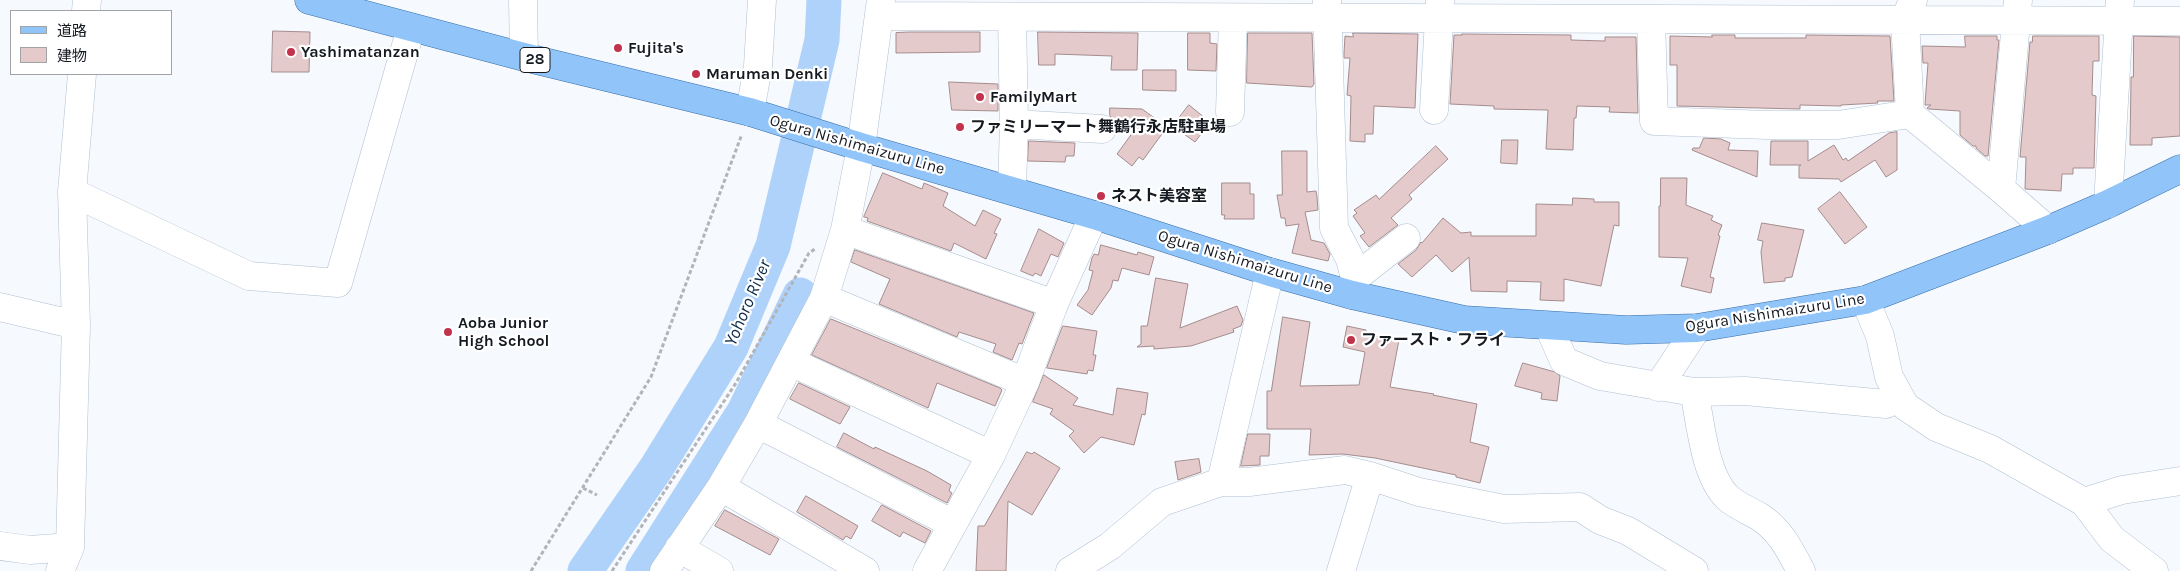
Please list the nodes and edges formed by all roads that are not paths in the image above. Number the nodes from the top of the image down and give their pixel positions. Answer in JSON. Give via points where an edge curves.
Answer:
{"nodes":[{"id":1,"x":309,"y":0,"type":"edge"},
{"id":2,"x":523,"y":0,"type":"edge"},
{"id":3,"x":762,"y":0,"type":"edge"},
{"id":4,"x":881,"y":8,"type":"edge"},
{"id":5,"x":1106,"y":9,"type":"edge"},
{"id":6,"x":1327,"y":9,"type":"edge"},
{"id":7,"x":1440,"y":9,"type":"edge"},
{"id":8,"x":1581,"y":10,"type":"edge"},
{"id":9,"x":1714,"y":10,"type":"edge"},
{"id":10,"x":1816,"y":10,"type":"edge"},
{"id":11,"x":1909,"y":10,"type":"edge"},
{"id":12,"x":2018,"y":10,"type":"edge"},
{"id":13,"x":997,"y":11,"type":"edge"},
{"id":14,"x":2119,"y":11,"type":"edge"},
{"id":15,"x":1220,"y":12,"type":"edge"},
{"id":16,"x":1651,"y":20,"type":"junction"},
{"id":17,"x":2180,"y":22,"type":"edge"},
{"id":18,"x":411,"y":28,"type":"junction"},
{"id":19,"x":524,"y":57,"type":"junction"},
{"id":20,"x":82,"y":75,"type":"edge"},
{"id":21,"x":1434,"y":110,"type":"dead end"},
{"id":22,"x":1230,"y":112,"type":"dead end"},
{"id":23,"x":1910,"y":114,"type":"junction"},
{"id":24,"x":756,"y":115,"type":"junction"},
{"id":25,"x":1014,"y":124,"type":"junction"},
{"id":26,"x":1102,"y":129,"type":"dead end"},
{"id":27,"x":861,"y":147,"type":"junction"},
{"id":28,"x":2180,"y":169,"type":"edge"},
{"id":29,"x":2001,"y":188,"type":"junction"},
{"id":30,"x":1012,"y":190,"type":"junction"},
{"id":31,"x":72,"y":192,"type":"junction"},
{"id":32,"x":2108,"y":204,"type":"junction"},
{"id":33,"x":1094,"y":215,"type":"junction"},
{"id":34,"x":846,"y":230,"type":"junction"},
{"id":35,"x":2048,"y":230,"type":"junction"},
{"id":36,"x":1406,"y":238,"type":"dead end"},
{"id":37,"x":1270,"y":272,"type":"junction"},
{"id":38,"x":1354,"y":287,"type":"junction"},
{"id":39,"x":824,"y":298,"type":"junction"},
{"id":40,"x":1865,"y":300,"type":"junction"},
{"id":41,"x":1054,"y":304,"type":"junction"},
{"id":42,"x":0,"y":307,"type":"edge"},
{"id":43,"x":76,"y":325,"type":"junction"},
{"id":44,"x":1549,"y":327,"type":"junction"},
{"id":45,"x":1697,"y":328,"type":"junction"},
{"id":46,"x":791,"y":362,"type":"junction"},
{"id":47,"x":1025,"y":382,"type":"junction"},
{"id":48,"x":1658,"y":387,"type":"junction"},
{"id":49,"x":1694,"y":392,"type":"junction"},
{"id":50,"x":1900,"y":397,"type":"junction"},
{"id":51,"x":758,"y":424,"type":"junction"},
{"id":52,"x":991,"y":455,"type":"junction"},
{"id":53,"x":1370,"y":476,"type":"junction"},
{"id":54,"x":2180,"y":481,"type":"edge"},
{"id":55,"x":1221,"y":482,"type":"junction"},
{"id":56,"x":721,"y":486,"type":"junction"},
{"id":57,"x":2084,"y":502,"type":"junction"},
{"id":58,"x":953,"y":524,"type":"junction"},
{"id":59,"x":0,"y":546,"type":"edge"},
{"id":60,"x":679,"y":548,"type":"junction"},
{"id":61,"x":65,"y":559,"type":"edge"},
{"id":62,"x":664,"y":571,"type":"edge"},
{"id":63,"x":719,"y":571,"type":"edge"},
{"id":64,"x":866,"y":571,"type":"edge"},
{"id":65,"x":927,"y":571,"type":"edge"},
{"id":66,"x":1070,"y":571,"type":"edge"},
{"id":67,"x":1341,"y":571,"type":"edge"},
{"id":68,"x":1694,"y":571,"type":"edge"},
{"id":69,"x":1801,"y":571,"type":"edge"},
{"id":70,"x":2154,"y":571,"type":"edge"}],
"edges":[{"from":1,"to":18,"type":"main road","name":"Ogura Nishimaizuru Line","number":"28"},
{"from":2,"to":19,"type":"street"},
{"from":3,"to":24,"type":"street"},
{"from":4,"to":13,"type":"street"},
{"from":4,"to":27,"type":"street"},
{"from":5,"to":13,"type":"street"},
{"from":5,"to":15,"type":"street"},
{"from":6,"to":7,"type":"street"},
{"from":6,"to":15,"type":"street"},
{"from":6,"to":38,"type":"street","via":[[1334,228],[1350,259]]},
{"from":7,"to":8,"type":"street"},
{"from":7,"to":21,"type":"street"},
{"from":8,"to":16,"type":"street"},
{"from":9,"to":10,"type":"street"},
{"from":9,"to":16,"type":"street"},
{"from":10,"to":11,"type":"street"},
{"from":11,"to":12,"type":"street"},
{"from":11,"to":23,"type":"street"},
{"from":12,"to":14,"type":"street"},
{"from":12,"to":29,"type":"street"},
{"from":13,"to":25,"type":"street"},
{"from":14,"to":17,"type":"street"},
{"from":14,"to":32,"type":"street"},
{"from":15,"to":22,"type":"street"},
{"from":16,"to":23,"type":"street","via":[[1654,121],[1838,125]]},
{"from":18,"to":19,"type":"main road","name":"Ogura Nishimaizuru Line","number":"28"},
{"from":18,"to":31,"type":"street","via":[[338,283],[249,276]]},
{"from":19,"to":24,"type":"main road","name":"Ogura Nishimaizuru Line","number":"28"},
{"from":20,"to":31,"type":"street"},
{"from":23,"to":29,"type":"street"},
{"from":24,"to":27,"type":"main road","name":"Ogura Nishimaizuru Line","number":"28"},
{"from":25,"to":26,"type":"street"},
{"from":25,"to":30,"type":"street"},
{"from":27,"to":30,"type":"main road","name":"Ogura Nishimaizuru Line","number":"28"},
{"from":27,"to":34,"type":"street"},
{"from":28,"to":32,"type":"main road","name":"Ogura Nishimaizuru Line","number":"28"},
{"from":29,"to":35,"type":"street"},
{"from":30,"to":33,"type":"main road","name":"Ogura Nishimaizuru Line","number":"28"},
{"from":31,"to":43,"type":"street"},
{"from":32,"to":35,"type":"main road","name":"Ogura Nishimaizuru Line","number":"28"},
{"from":33,"to":37,"type":"main road","name":"Ogura Nishimaizuru Line","number":"28"},
{"from":33,"to":41,"type":"street"},
{"from":34,"to":39,"type":"street"},
{"from":34,"to":41,"type":"street"},
{"from":35,"to":40,"type":"main road","name":"Ogura Nishimaizuru Line","number":"28"},
{"from":36,"to":38,"type":"street"},
{"from":37,"to":38,"type":"main road","name":"Ogura Nishimaizuru Line","number":"28"},
{"from":37,"to":55,"type":"street"},
{"from":38,"to":44,"type":"main road","name":"Ogura Nishimaizuru Line","number":"28","via":[[1464,320]]},
{"from":39,"to":46,"type":"street"},
{"from":39,"to":47,"type":"street"},
{"from":40,"to":45,"type":"main road","name":"Ogura Nishimaizuru Line","number":"28"},
{"from":40,"to":50,"type":"street","via":[[1880,336],[1888,377]]},
{"from":41,"to":47,"type":"street"},
{"from":42,"to":43,"type":"street"},
{"from":43,"to":61,"type":"street"},
{"from":44,"to":45,"type":"main road","name":"Ogura Nishimaizuru Line","number":"28"},
{"from":44,"to":48,"type":"street","via":[[1564,360],[1600,376]]},
{"from":45,"to":48,"type":"street"},
{"from":46,"to":51,"type":"street"},
{"from":46,"to":52,"type":"street"},
{"from":47,"to":52,"type":"street"},
{"from":48,"to":49,"type":"street"},
{"from":49,"to":50,"type":"street","via":[[1745,391],[1886,404]]},
{"from":49,"to":69,"type":"street","via":[[1707,457],[1717,483],[1727,498],[1762,518],[1783,538]]},
{"from":50,"to":57,"type":"street","via":[[1905,406],[1936,427],[1990,449]]},
{"from":51,"to":56,"type":"street"},
{"from":51,"to":58,"type":"street"},
{"from":52,"to":58,"type":"street"},
{"from":53,"to":55,"type":"street","via":[[1345,470],[1249,482]]},
{"from":53,"to":67,"type":"street"},
{"from":53,"to":68,"type":"street","via":[[1419,492],[1504,509],[1580,507],[1600,520],[1628,531]]},
{"from":54,"to":57,"type":"street","via":[[2122,490]]},
{"from":55,"to":66,"type":"street","via":[[1162,502],[1110,546]]},
{"from":56,"to":60,"type":"street"},
{"from":56,"to":64,"type":"street"},
{"from":57,"to":70,"type":"street","via":[[2112,539]]},
{"from":58,"to":65,"type":"street"},
{"from":59,"to":61,"type":"street"},
{"from":60,"to":62,"type":"street"},
{"from":60,"to":63,"type":"street"}]}
